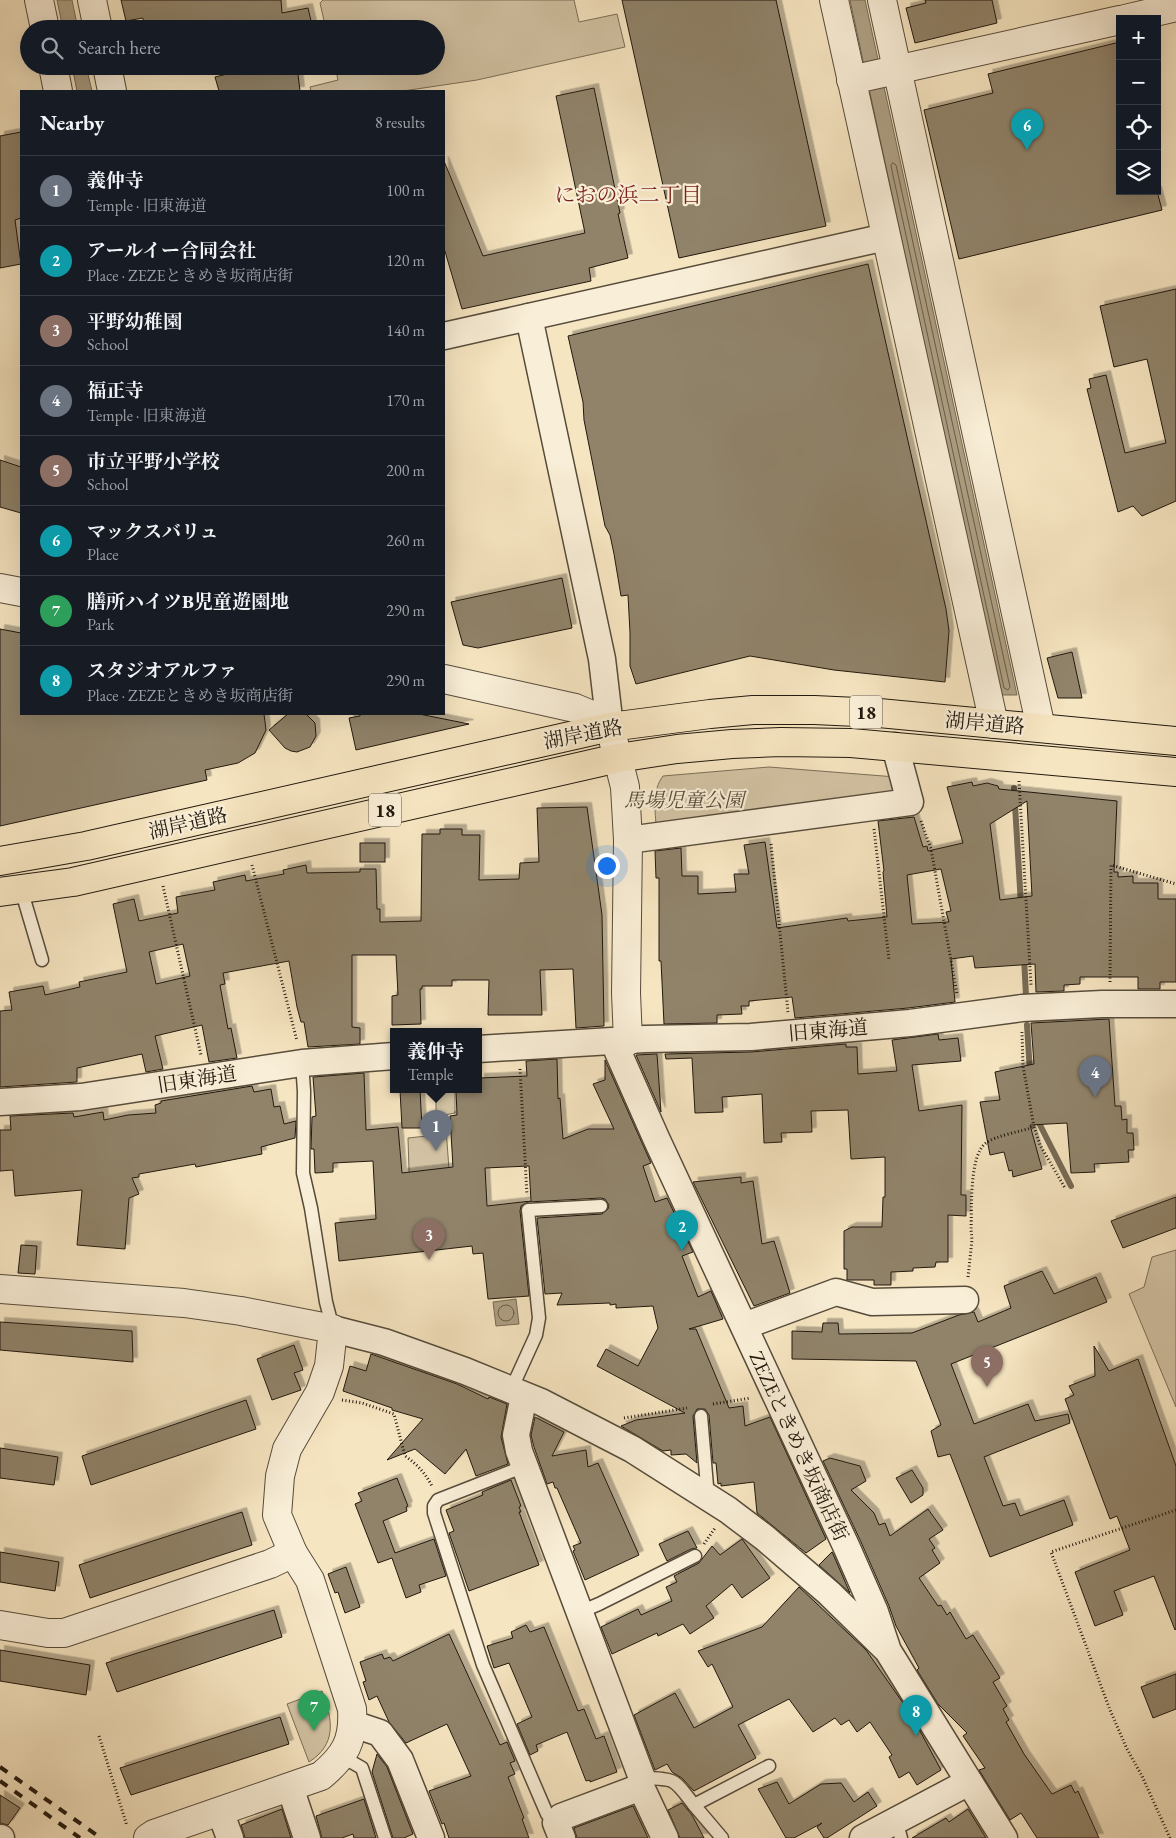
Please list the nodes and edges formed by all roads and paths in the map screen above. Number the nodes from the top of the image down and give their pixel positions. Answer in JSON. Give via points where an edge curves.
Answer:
{"nodes":[{"id":1,"x":39,"y":0,"type":"edge"},
{"id":2,"x":92,"y":0,"type":"edge"},
{"id":3,"x":834,"y":0,"type":"edge"},
{"id":4,"x":882,"y":0,"type":"edge"},
{"id":5,"x":1176,"y":7,"type":"edge"},
{"id":6,"x":1143,"y":15,"type":"edge"},
{"id":7,"x":43,"y":20,"type":"edge"},
{"id":8,"x":96,"y":20,"type":"edge"},
{"id":9,"x":1116,"y":21,"type":"edge"},
{"id":10,"x":55,"y":75,"type":"edge"},
{"id":11,"x":108,"y":75,"type":"edge"},
{"id":12,"x":874,"y":75,"type":"junction"},
{"id":13,"x":58,"y":90,"type":"edge"},
{"id":14,"x":112,"y":90,"type":"edge"},
{"id":15,"x":886,"y":237,"type":"junction"},
{"id":16,"x":529,"y":318,"type":"junction"},
{"id":17,"x":445,"y":336,"type":"edge"},
{"id":18,"x":0,"y":588,"type":"edge"},
{"id":19,"x":20,"y":592,"type":"edge"},
{"id":20,"x":445,"y":679,"type":"edge"},
{"id":21,"x":994,"y":724,"type":"junction"},
{"id":22,"x":610,"y":727,"type":"junction"},
{"id":23,"x":1041,"y":728,"type":"junction"},
{"id":24,"x":1176,"y":740,"type":"edge"},
{"id":25,"x":895,"y":746,"type":"junction"},
{"id":26,"x":618,"y":758,"type":"junction"},
{"id":27,"x":1176,"y":772,"type":"edge"},
{"id":28,"x":1018,"y":778,"type":"dead end"},
{"id":29,"x":910,"y":802,"type":"junction"},
{"id":30,"x":872,"y":807,"type":"junction"},
{"id":31,"x":768,"y":821,"type":"junction"},
{"id":32,"x":628,"y":840,"type":"junction"},
{"id":33,"x":0,"y":861,"type":"edge"},
{"id":34,"x":252,"y":863,"type":"dead end"},
{"id":35,"x":163,"y":884,"type":"dead end"},
{"id":36,"x":1176,"y":884,"type":"edge"},
{"id":37,"x":10,"y":891,"type":"edge"},
{"id":38,"x":42,"y":960,"type":"dead end"},
{"id":39,"x":889,"y":960,"type":"dead end"},
{"id":40,"x":1109,"y":1004,"type":"junction"},
{"id":41,"x":1176,"y":1004,"type":"edge"},
{"id":42,"x":1027,"y":1008,"type":"junction"},
{"id":43,"x":961,"y":1016,"type":"junction"},
{"id":44,"x":790,"y":1034,"type":"junction"},
{"id":45,"x":623,"y":1041,"type":"junction"},
{"id":46,"x":518,"y":1046,"type":"junction"},
{"id":47,"x":482,"y":1049,"type":"edge"},
{"id":48,"x":390,"y":1056,"type":"edge"},
{"id":49,"x":302,"y":1063,"type":"junction"},
{"id":50,"x":206,"y":1078,"type":"junction"},
{"id":51,"x":0,"y":1102,"type":"edge"},
{"id":52,"x":1034,"y":1127,"type":"junction"},
{"id":53,"x":1065,"y":1188,"type":"dead end"},
{"id":54,"x":601,"y":1206,"type":"dead end"},
{"id":55,"x":528,"y":1210,"type":"junction"},
{"id":56,"x":0,"y":1289,"type":"edge"},
{"id":57,"x":965,"y":1300,"type":"joint"},
{"id":58,"x":744,"y":1326,"type":"junction"},
{"id":59,"x":333,"y":1329,"type":"junction"},
{"id":60,"x":320,"y":1392,"type":"junction"},
{"id":61,"x":518,"y":1393,"type":"junction"},
{"id":62,"x":701,"y":1416,"type":"dead end"},
{"id":63,"x":525,"y":1466,"type":"junction"},
{"id":64,"x":708,"y":1498,"type":"junction"},
{"id":65,"x":438,"y":1500,"type":"junction"},
{"id":66,"x":1176,"y":1510,"type":"edge"},
{"id":67,"x":717,"y":1525,"type":"dead end"},
{"id":68,"x":699,"y":1551,"type":"joint"},
{"id":69,"x":293,"y":1553,"type":"junction"},
{"id":70,"x":580,"y":1612,"type":"junction"},
{"id":71,"x":0,"y":1625,"type":"edge"},
{"id":72,"x":888,"y":1651,"type":"junction"},
{"id":73,"x":353,"y":1724,"type":"junction"},
{"id":74,"x":98,"y":1736,"type":"dead end"},
{"id":75,"x":341,"y":1756,"type":"junction"},
{"id":76,"x":769,"y":1766,"type":"dead end"},
{"id":77,"x":969,"y":1782,"type":"junction"},
{"id":78,"x":642,"y":1783,"type":"junction"},
{"id":79,"x":290,"y":1787,"type":"junction"},
{"id":80,"x":694,"y":1805,"type":"junction"},
{"id":81,"x":220,"y":1811,"type":"junction"},
{"id":82,"x":899,"y":1829,"type":"edge"},
{"id":83,"x":559,"y":1830,"type":"edge"},
{"id":84,"x":138,"y":1835,"type":"edge"},
{"id":85,"x":230,"y":1838,"type":"edge"},
{"id":86,"x":307,"y":1838,"type":"edge"},
{"id":87,"x":385,"y":1838,"type":"edge"},
{"id":88,"x":431,"y":1838,"type":"edge"},
{"id":89,"x":665,"y":1838,"type":"edge"},
{"id":90,"x":722,"y":1838,"type":"edge"},
{"id":91,"x":863,"y":1838,"type":"edge"},
{"id":92,"x":1004,"y":1838,"type":"edge"},
{"id":93,"x":1170,"y":1838,"type":"edge"}],
"edges":[{"from":1,"to":7,"type":"street"},
{"from":2,"to":8,"type":"street"},
{"from":3,"to":12,"type":"street"},
{"from":4,"to":12,"type":"street"},
{"from":5,"to":6,"type":"street"},
{"from":9,"to":12,"type":"street"},
{"from":10,"to":13,"type":"street"},
{"from":11,"to":14,"type":"street"},
{"from":12,"to":15,"type":"street"},
{"from":12,"to":23,"type":"street"},
{"from":15,"to":16,"type":"street"},
{"from":15,"to":21,"type":"street"},
{"from":16,"to":17,"type":"street"},
{"from":16,"to":22,"type":"street","via":[[606,679]]},
{"from":18,"to":19,"type":"street"},
{"from":20,"to":22,"type":"street","via":[[575,708]]},
{"from":21,"to":22,"type":"main road","name":"湖岸道路","number":"18","via":[[879,713],[753,710]]},
{"from":21,"to":23,"type":"main road","name":"湖岸道路","number":"18"},
{"from":22,"to":26,"type":"street"},
{"from":22,"to":33,"type":"main road","name":"湖岸道路","number":"18","via":[[86,846]]},
{"from":23,"to":24,"type":"main road","name":"湖岸道路","number":"18"},
{"from":25,"to":26,"type":"main road","name":"湖岸道路","number":"18","via":[[781,742],[677,749]]},
{"from":25,"to":27,"type":"main road","name":"湖岸道路","number":"18"},
{"from":25,"to":29,"type":"street"},
{"from":26,"to":32,"type":"street","via":[[625,787]]},
{"from":26,"to":37,"type":"main road","name":"湖岸道路","number":"18","via":[[73,882]]},
{"from":28,"to":42,"type":"path"},
{"from":29,"to":30,"type":"street"},
{"from":29,"to":43,"type":"path","via":[[916,808],[931,849]]},
{"from":30,"to":31,"type":"street"},
{"from":30,"to":39,"type":"path"},
{"from":31,"to":32,"type":"street"},
{"from":31,"to":44,"type":"path"},
{"from":32,"to":45,"type":"street"},
{"from":34,"to":49,"type":"path"},
{"from":35,"to":50,"type":"path"},
{"from":36,"to":40,"type":"path","via":[[1111,865]]},
{"from":37,"to":38,"type":"lane"},
{"from":40,"to":41,"type":"street","name":"旧東海道"},
{"from":40,"to":42,"type":"street","name":"旧東海道"},
{"from":42,"to":43,"type":"street","name":"旧東海道"},
{"from":42,"to":52,"type":"path","via":[[1023,1066]]},
{"from":43,"to":44,"type":"street","name":"旧東海道"},
{"from":44,"to":45,"type":"street","name":"旧東海道"},
{"from":45,"to":46,"type":"street","name":"旧東海道"},
{"from":45,"to":58,"type":"street","name":"ZEZEときめき坂商店街","via":[[618,1052]]},
{"from":46,"to":47,"type":"street","name":"旧東海道"},
{"from":46,"to":55,"type":"path"},
{"from":48,"to":49,"type":"street","name":"旧東海道"},
{"from":49,"to":50,"type":"street","name":"旧東海道"},
{"from":49,"to":59,"type":"lane","via":[[303,1173]]},
{"from":50,"to":51,"type":"street","name":"旧東海道","via":[[81,1097]]},
{"from":52,"to":53,"type":"path","via":[[1040,1145]]},
{"from":52,"to":57,"type":"path","via":[[987,1141],[974,1160],[972,1240]]},
{"from":54,"to":55,"type":"lane"},
{"from":55,"to":61,"type":"lane","via":[[539,1318]]},
{"from":56,"to":59,"type":"street","via":[[184,1303]]},
{"from":57,"to":58,"type":"street","via":[[872,1302],[836,1292]]},
{"from":58,"to":72,"type":"street","name":"ZEZEときめき坂商店街","via":[[875,1612]]},
{"from":59,"to":60,"type":"street","via":[[329,1366]]},
{"from":59,"to":61,"type":"street","via":[[384,1342],[465,1370]]},
{"from":60,"to":65,"type":"path","via":[[394,1414],[405,1456],[428,1477]]},
{"from":60,"to":69,"type":"street","via":[[287,1449],[280,1476],[277,1515]]},
{"from":61,"to":63,"type":"street","via":[[516,1435]]},
{"from":61,"to":64,"type":"street","via":[[632,1449]]},
{"from":62,"to":64,"type":"lane"},
{"from":63,"to":65,"type":"lane"},
{"from":63,"to":70,"type":"street"},
{"from":64,"to":72,"type":"street","via":[[765,1538],[829,1593]]},
{"from":65,"to":83,"type":"lane","via":[[434,1513],[483,1665],[547,1814]]},
{"from":66,"to":93,"type":"path","via":[[1051,1552],[1110,1710]]},
{"from":67,"to":68,"type":"path"},
{"from":68,"to":70,"type":"lane"},
{"from":69,"to":71,"type":"street","via":[[270,1564],[64,1633]]},
{"from":69,"to":73,"type":"street","via":[[310,1580],[352,1709]]},
{"from":70,"to":78,"type":"street"},
{"from":72,"to":77,"type":"street","name":"ZEZEときめき坂商店街"},
{"from":73,"to":75,"type":"street"},
{"from":73,"to":88,"type":"street","via":[[380,1733],[400,1760]]},
{"from":74,"to":84,"type":"path"},
{"from":75,"to":79,"type":"street","via":[[321,1776]]},
{"from":75,"to":87,"type":"lane","via":[[362,1768]]},
{"from":76,"to":80,"type":"lane"},
{"from":77,"to":82,"type":"street"},
{"from":77,"to":92,"type":"street","name":"ZEZEときめき坂商店街"},
{"from":78,"to":80,"type":"lane","via":[[669,1778]]},
{"from":78,"to":83,"type":"street","via":[[561,1817]]},
{"from":78,"to":89,"type":"street"},
{"from":79,"to":81,"type":"street"},
{"from":79,"to":86,"type":"street"},
{"from":80,"to":90,"type":"lane"},
{"from":81,"to":84,"type":"street"},
{"from":81,"to":85,"type":"street"},
{"from":82,"to":91,"type":"street"}]}
